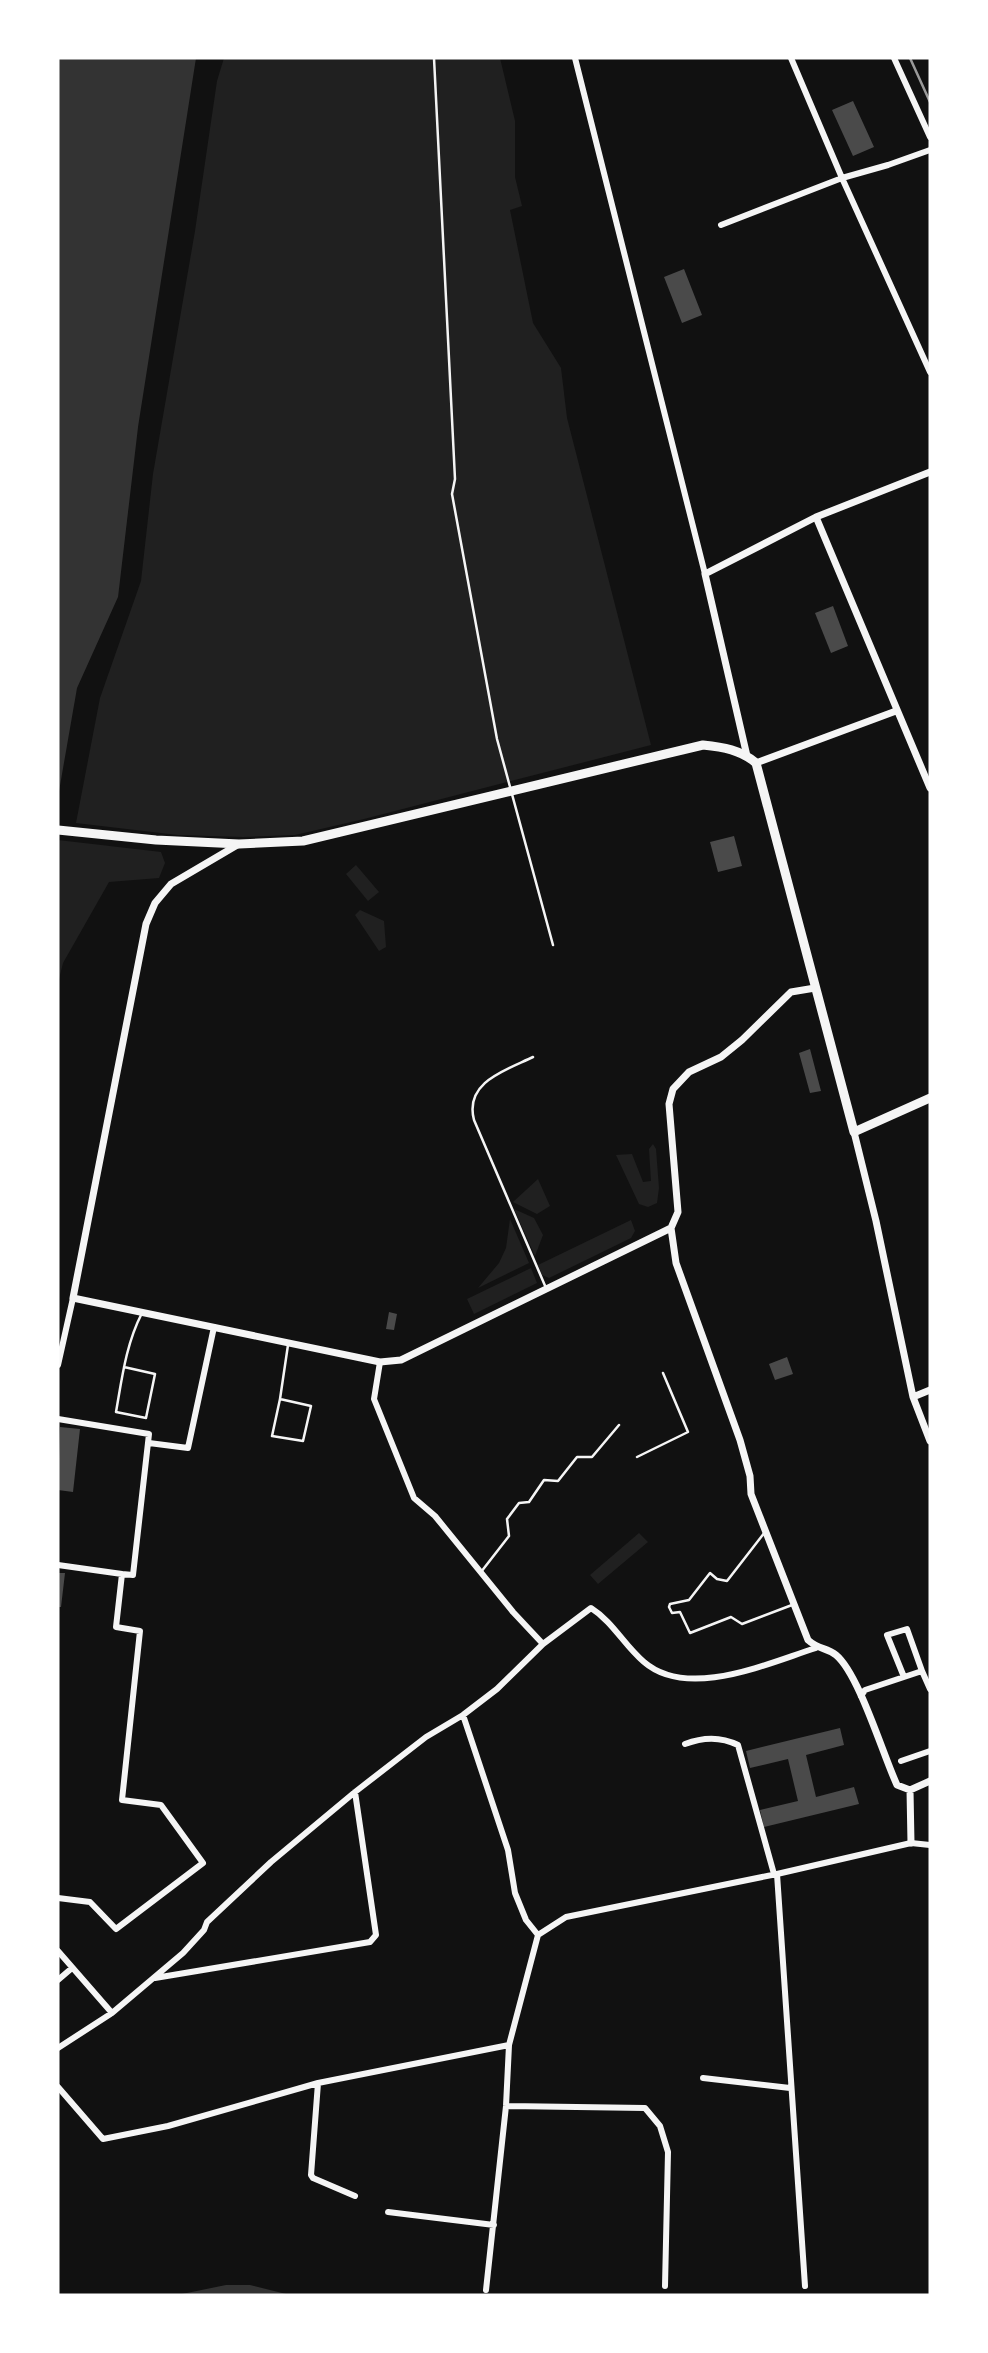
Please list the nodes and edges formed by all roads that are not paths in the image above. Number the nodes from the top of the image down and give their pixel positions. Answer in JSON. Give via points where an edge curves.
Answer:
{"nodes":[{"id":1,"x":434,"y":58,"type":"edge"},
{"id":2,"x":575,"y":58,"type":"edge"},
{"id":3,"x":791,"y":58,"type":"edge"},
{"id":4,"x":894,"y":58,"type":"edge"},
{"id":5,"x":930,"y":137,"type":"edge"},
{"id":6,"x":930,"y":150,"type":"edge"},
{"id":7,"x":842,"y":178,"type":"junction"},
{"id":8,"x":721,"y":225,"type":"dead end"},
{"id":9,"x":930,"y":372,"type":"edge"},
{"id":10,"x":930,"y":472,"type":"edge"},
{"id":11,"x":816,"y":517,"type":"junction"},
{"id":12,"x":705,"y":574,"type":"junction"},
{"id":13,"x":896,"y":711,"type":"junction"},
{"id":14,"x":747,"y":755,"type":"junction"},
{"id":15,"x":756,"y":763,"type":"junction"},
{"id":16,"x":930,"y":788,"type":"edge"},
{"id":17,"x":510,"y":791,"type":"junction"},
{"id":18,"x":58,"y":831,"type":"edge"},
{"id":19,"x":239,"y":844,"type":"junction"},
{"id":20,"x":553,"y":945,"type":"dead end"},
{"id":21,"x":815,"y":988,"type":"junction"},
{"id":22,"x":533,"y":1057,"type":"dead end"},
{"id":23,"x":930,"y":1098,"type":"edge"},
{"id":24,"x":854,"y":1132,"type":"junction"},
{"id":25,"x":671,"y":1228,"type":"junction"},
{"id":26,"x":546,"y":1288,"type":"junction"},
{"id":27,"x":73,"y":1297,"type":"junction"},
{"id":28,"x":142,"y":1313,"type":"junction"},
{"id":29,"x":214,"y":1327,"type":"junction"},
{"id":30,"x":289,"y":1342,"type":"junction"},
{"id":31,"x":380,"y":1362,"type":"junction"},
{"id":32,"x":58,"y":1365,"type":"edge"},
{"id":33,"x":124,"y":1367,"type":"junction"},
{"id":34,"x":663,"y":1373,"type":"dead end"},
{"id":35,"x":930,"y":1390,"type":"edge"},
{"id":36,"x":913,"y":1397,"type":"junction"},
{"id":37,"x":280,"y":1399,"type":"junction"},
{"id":38,"x":58,"y":1419,"type":"edge"},
{"id":39,"x":619,"y":1425,"type":"dead end"},
{"id":40,"x":930,"y":1441,"type":"edge"},
{"id":41,"x":149,"y":1443,"type":"junction"},
{"id":42,"x":637,"y":1457,"type":"dead end"},
{"id":43,"x":766,"y":1531,"type":"junction"},
{"id":44,"x":58,"y":1565,"type":"edge"},
{"id":45,"x":481,"y":1572,"type":"junction"},
{"id":46,"x":122,"y":1574,"type":"junction"},
{"id":47,"x":795,"y":1604,"type":"junction"},
{"id":48,"x":543,"y":1644,"type":"junction"},
{"id":49,"x":816,"y":1648,"type":"junction"},
{"id":50,"x":922,"y":1671,"type":"junction"},
{"id":51,"x":904,"y":1677,"type":"junction"},
{"id":52,"x":930,"y":1689,"type":"edge"},
{"id":53,"x":861,"y":1696,"type":"junction"},
{"id":54,"x":463,"y":1715,"type":"junction"},
{"id":55,"x":685,"y":1744,"type":"dead end"},
{"id":56,"x":930,"y":1751,"type":"edge"},
{"id":57,"x":901,"y":1760,"type":"dead end"},
{"id":58,"x":930,"y":1781,"type":"edge"},
{"id":59,"x":910,"y":1790,"type":"junction"},
{"id":60,"x":355,"y":1792,"type":"junction"},
{"id":61,"x":911,"y":1843,"type":"junction"},
{"id":62,"x":930,"y":1845,"type":"edge"},
{"id":63,"x":776,"y":1874,"type":"junction"},
{"id":64,"x":58,"y":1898,"type":"edge"},
{"id":65,"x":538,"y":1936,"type":"junction"},
{"id":66,"x":58,"y":1951,"type":"edge"},
{"id":67,"x":72,"y":1968,"type":"junction"},
{"id":68,"x":153,"y":1978,"type":"junction"},
{"id":69,"x":58,"y":1980,"type":"edge"},
{"id":70,"x":112,"y":2013,"type":"junction"},
{"id":71,"x":509,"y":2045,"type":"junction"},
{"id":72,"x":58,"y":2048,"type":"edge"},
{"id":73,"x":703,"y":2078,"type":"dead end"},
{"id":74,"x":318,"y":2083,"type":"junction"},
{"id":75,"x":58,"y":2087,"type":"edge"},
{"id":76,"x":790,"y":2088,"type":"junction"},
{"id":77,"x":506,"y":2106,"type":"junction"},
{"id":78,"x":355,"y":2196,"type":"dead end"},
{"id":79,"x":388,"y":2213,"type":"dead end"},
{"id":80,"x":494,"y":2225,"type":"junction"},
{"id":81,"x":665,"y":2286,"type":"dead end"},
{"id":82,"x":805,"y":2286,"type":"dead end"},
{"id":83,"x":486,"y":2290,"type":"dead end"}],
"edges":[{"from":1,"to":17,"type":"lane","via":[[455,478],[452,495]]},
{"from":2,"to":12,"type":"street"},
{"from":3,"to":7,"type":"street"},
{"from":4,"to":5,"type":"street"},
{"from":6,"to":7,"type":"street"},
{"from":7,"to":8,"type":"street"},
{"from":7,"to":9,"type":"street"},
{"from":10,"to":11,"type":"street"},
{"from":11,"to":12,"type":"street"},
{"from":11,"to":13,"type":"street"},
{"from":12,"to":14,"type":"street"},
{"from":13,"to":15,"type":"street"},
{"from":13,"to":16,"type":"street"},
{"from":14,"to":15,"type":"main road"},
{"from":14,"to":17,"type":"main road","via":[[703,746]]},
{"from":15,"to":21,"type":"main road"},
{"from":17,"to":19,"type":"main road","via":[[303,841]]},
{"from":17,"to":20,"type":"lane"},
{"from":18,"to":19,"type":"main road"},
{"from":19,"to":27,"type":"street","via":[[171,884],[146,924]]},
{"from":21,"to":24,"type":"main road"},
{"from":21,"to":25,"type":"street","via":[[791,992],[742,1040],[721,1057],[689,1072],[673,1089],[669,1118],[678,1212]]},
{"from":22,"to":26,"type":"lane","via":[[492,1078],[474,1093],[470,1106]]},
{"from":23,"to":24,"type":"main road"},
{"from":24,"to":36,"type":"street"},
{"from":25,"to":26,"type":"street"},
{"from":25,"to":43,"type":"street","via":[[676,1263],[740,1440],[751,1476],[751,1494]]},
{"from":26,"to":31,"type":"street","via":[[401,1360]]},
{"from":27,"to":28,"type":"street"},
{"from":27,"to":32,"type":"street"},
{"from":28,"to":29,"type":"street"},
{"from":28,"to":33,"type":"lane","via":[[131,1334]]},
{"from":29,"to":30,"type":"street"},
{"from":29,"to":41,"type":"street","via":[[188,1448]]},
{"from":30,"to":31,"type":"street"},
{"from":30,"to":37,"type":"lane"},
{"from":31,"to":45,"type":"street","via":[[374,1399],[414,1498]]},
{"from":33,"to":33,"type":"lane","via":[[116,1412],[146,1418],[155,1374]]},
{"from":34,"to":42,"type":"lane","via":[[688,1432]]},
{"from":35,"to":36,"type":"street"},
{"from":36,"to":40,"type":"street"},
{"from":37,"to":37,"type":"lane","via":[[311,1406],[303,1441],[272,1436]]},
{"from":38,"to":41,"type":"street","via":[[149,1434]]},
{"from":39,"to":45,"type":"lane","via":[[592,1457],[577,1457],[558,1481],[544,1480],[529,1502],[519,1503],[507,1519],[509,1536]]},
{"from":41,"to":46,"type":"street","via":[[132,1575]]},
{"from":43,"to":47,"type":"street"},
{"from":43,"to":47,"type":"lane","via":[[727,1581],[710,1573],[689,1600],[669,1607],[672,1613],[680,1612],[690,1633],[731,1617],[742,1624]]},
{"from":44,"to":46,"type":"street"},
{"from":45,"to":48,"type":"street"},
{"from":46,"to":64,"type":"street","via":[[116,1627],[140,1631],[122,1800],[161,1805],[203,1863],[116,1929],[90,1902]]},
{"from":47,"to":49,"type":"street","via":[[808,1640]]},
{"from":48,"to":49,"type":"street","via":[[591,1608],[607,1618],[644,1662],[661,1674],[698,1678],[736,1674]]},
{"from":48,"to":54,"type":"street"},
{"from":49,"to":53,"type":"street","via":[[837,1656]]},
{"from":50,"to":51,"type":"street"},
{"from":50,"to":51,"type":"street","via":[[907,1629],[887,1635]]},
{"from":50,"to":52,"type":"street"},
{"from":51,"to":53,"type":"street","via":[[865,1690]]},
{"from":53,"to":59,"type":"street","via":[[897,1785]]},
{"from":54,"to":60,"type":"street","via":[[426,1737]]},
{"from":54,"to":65,"type":"street","via":[[508,1850],[515,1893]]},
{"from":55,"to":63,"type":"street","via":[[715,1738],[738,1745]]},
{"from":56,"to":57,"type":"street"},
{"from":58,"to":59,"type":"street"},
{"from":59,"to":61,"type":"street"},
{"from":60,"to":68,"type":"street","via":[[271,1862]]},
{"from":60,"to":68,"type":"street","via":[[376,1935],[370,1942]]},
{"from":61,"to":62,"type":"street"},
{"from":61,"to":63,"type":"street"},
{"from":63,"to":65,"type":"street","via":[[566,1917]]},
{"from":63,"to":76,"type":"street"},
{"from":65,"to":71,"type":"street"},
{"from":66,"to":67,"type":"street"},
{"from":67,"to":69,"type":"street"},
{"from":67,"to":70,"type":"street"},
{"from":68,"to":70,"type":"street"},
{"from":70,"to":72,"type":"street"},
{"from":71,"to":74,"type":"street"},
{"from":71,"to":77,"type":"street"},
{"from":73,"to":76,"type":"street"},
{"from":74,"to":75,"type":"street","via":[[168,2126],[103,2139]]},
{"from":74,"to":78,"type":"street","via":[[311,2175]]},
{"from":76,"to":82,"type":"street"},
{"from":77,"to":80,"type":"street"},
{"from":77,"to":81,"type":"street","via":[[645,2108],[660,2126],[668,2152]]},
{"from":79,"to":80,"type":"street"},
{"from":80,"to":83,"type":"street"}]}
